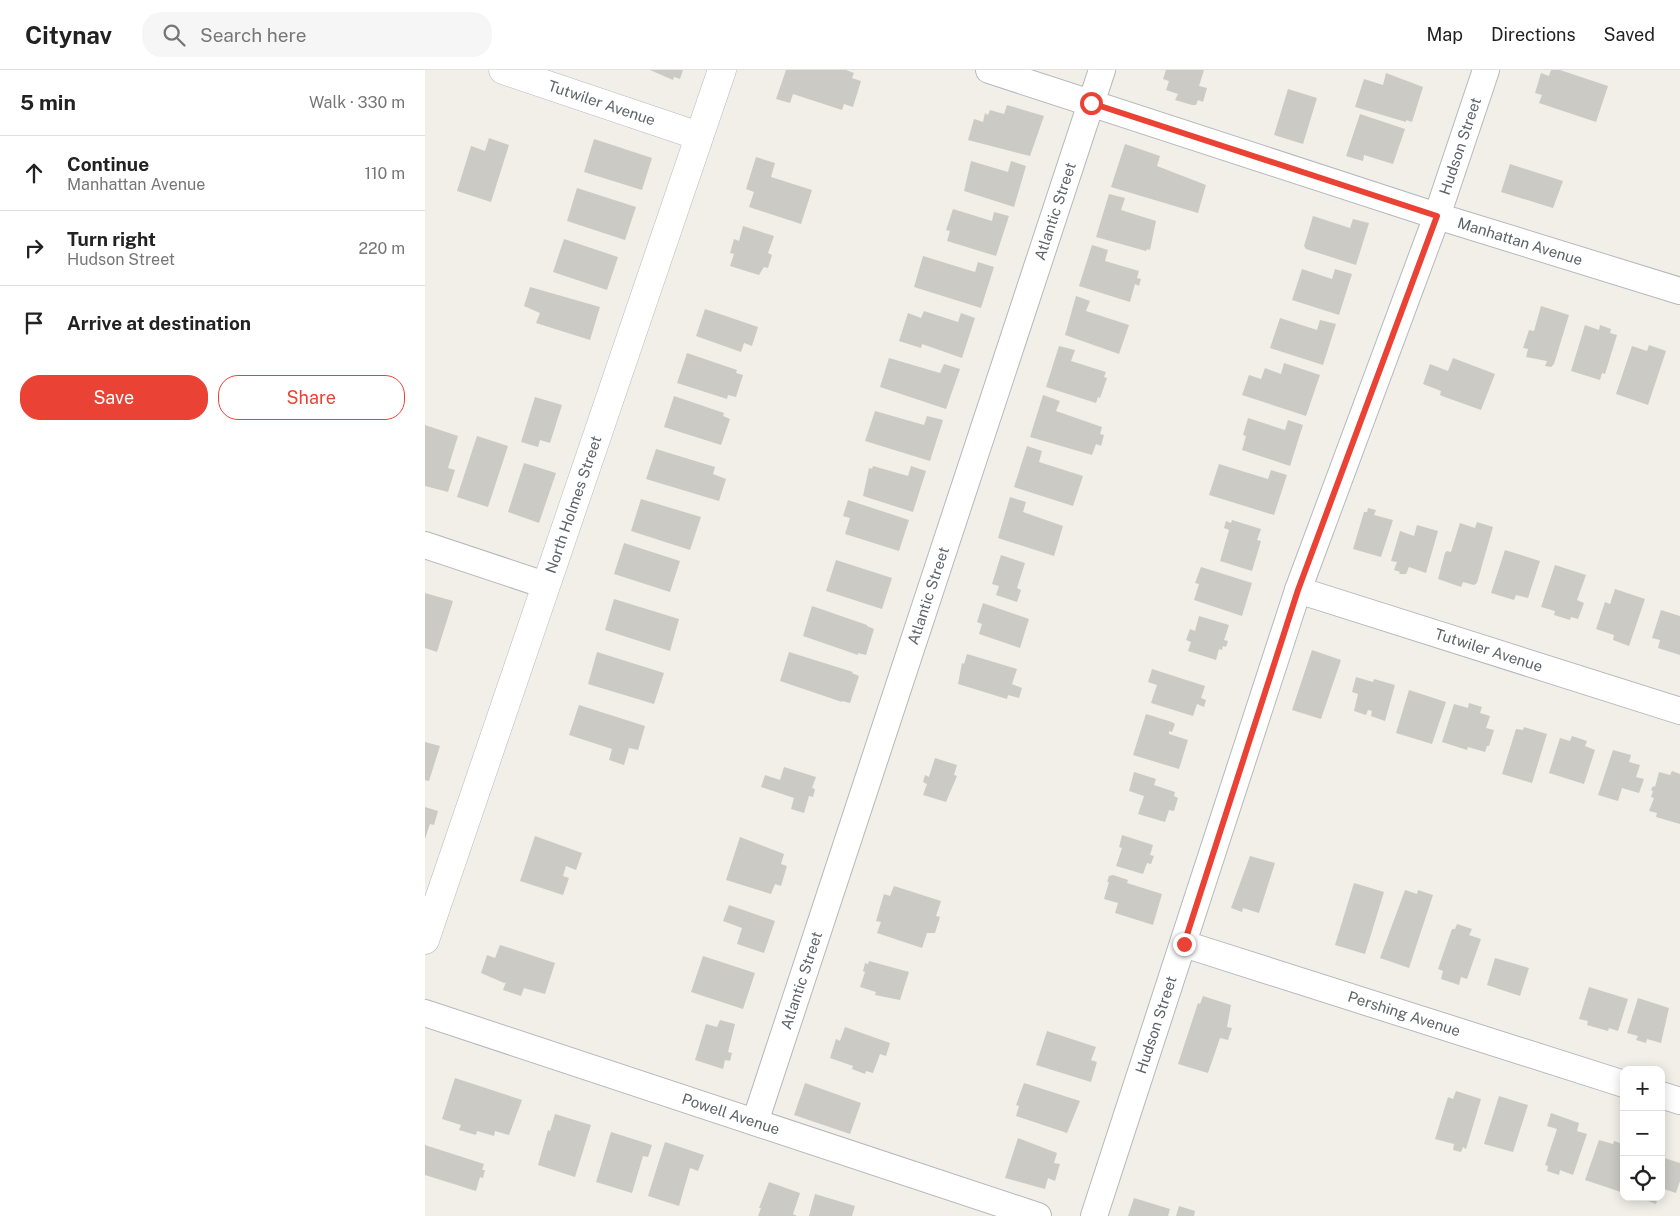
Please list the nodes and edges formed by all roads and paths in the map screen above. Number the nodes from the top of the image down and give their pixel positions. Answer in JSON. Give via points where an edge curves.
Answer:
{"nodes":[{"id":1,"x":503,"y":70,"type":"edge"},
{"id":2,"x":722,"y":70,"type":"edge"},
{"id":3,"x":989,"y":70,"type":"edge"},
{"id":4,"x":1102,"y":70,"type":"edge"},
{"id":5,"x":1486,"y":70,"type":"edge"},
{"id":6,"x":1091,"y":103,"type":"junction"},
{"id":7,"x":699,"y":136,"type":"junction"},
{"id":8,"x":1437,"y":216,"type":"junction"},
{"id":9,"x":1680,"y":292,"type":"edge"},
{"id":10,"x":425,"y":545,"type":"edge"},
{"id":11,"x":545,"y":585,"type":"junction"},
{"id":12,"x":1298,"y":590,"type":"junction"},
{"id":13,"x":1680,"y":711,"type":"edge"},
{"id":14,"x":425,"y":940,"type":"edge"},
{"id":15,"x":1184,"y":944,"type":"junction"},
{"id":16,"x":425,"y":1013,"type":"edge"},
{"id":17,"x":1620,"y":1083,"type":"edge"},
{"id":18,"x":1665,"y":1096,"type":"edge"},
{"id":19,"x":1680,"y":1101,"type":"edge"},
{"id":20,"x":755,"y":1122,"type":"junction"},
{"id":21,"x":1038,"y":1216,"type":"edge"},
{"id":22,"x":1094,"y":1216,"type":"edge"}],
"edges":[{"from":1,"to":7,"type":"street","name":"Tutwiler Avenue"},
{"from":2,"to":7,"type":"street","name":"North Holmes Street"},
{"from":3,"to":6,"type":"street","name":"Manhattan Avenue"},
{"from":4,"to":6,"type":"street","name":"Atlantic Street"},
{"from":5,"to":8,"type":"street","name":"Hudson Street"},
{"from":6,"to":8,"type":"street","name":"Manhattan Avenue"},
{"from":6,"to":20,"type":"street","name":"Atlantic Street"},
{"from":7,"to":11,"type":"street","name":"North Holmes Street"},
{"from":8,"to":9,"type":"street","name":"Manhattan Avenue"},
{"from":8,"to":12,"type":"street","name":"Hudson Street"},
{"from":10,"to":11,"type":"street"},
{"from":11,"to":14,"type":"street","name":"North Holmes Street"},
{"from":12,"to":13,"type":"street","name":"Tutwiler Avenue"},
{"from":12,"to":15,"type":"street","name":"Hudson Street"},
{"from":15,"to":17,"type":"street","name":"Pershing Avenue"},
{"from":15,"to":22,"type":"street","name":"Hudson Street"},
{"from":16,"to":20,"type":"street","name":"Powell Avenue"},
{"from":18,"to":19,"type":"street"},
{"from":20,"to":21,"type":"street","name":"Powell Avenue"}]}
